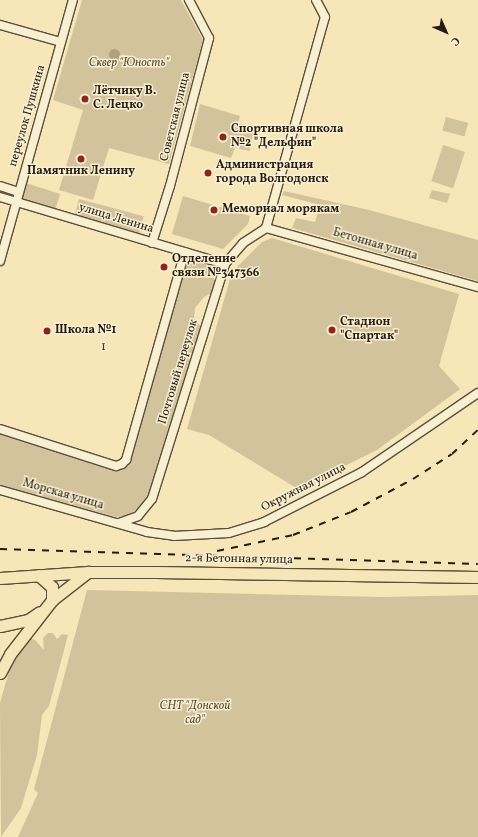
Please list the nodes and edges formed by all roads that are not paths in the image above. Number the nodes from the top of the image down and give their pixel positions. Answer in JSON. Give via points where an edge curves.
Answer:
{"nodes":[{"id":1,"x":74,"y":0,"type":"edge"},
{"id":2,"x":189,"y":0,"type":"edge"},
{"id":3,"x":316,"y":0,"type":"edge"},
{"id":4,"x":0,"y":25,"type":"edge"},
{"id":5,"x":61,"y":42,"type":"junction"},
{"id":6,"x":0,"y":186,"type":"edge"},
{"id":7,"x":18,"y":192,"type":"junction"},
{"id":8,"x":0,"y":197,"type":"edge"},
{"id":9,"x":16,"y":201,"type":"junction"},
{"id":10,"x":266,"y":228,"type":"junction"},
{"id":11,"x":152,"y":243,"type":"junction"},
{"id":12,"x":185,"y":252,"type":"junction"},
{"id":13,"x":0,"y":261,"type":"edge"},
{"id":14,"x":225,"y":264,"type":"junction"},
{"id":15,"x":478,"y":287,"type":"edge"},
{"id":16,"x":478,"y":393,"type":"edge"},
{"id":17,"x":0,"y":429,"type":"edge"},
{"id":18,"x":0,"y":490,"type":"edge"},
{"id":19,"x":119,"y":524,"type":"junction"},
{"id":20,"x":88,"y":572,"type":"junction"},
{"id":21,"x":38,"y":574,"type":"junction"},
{"id":22,"x":478,"y":577,"type":"edge"},
{"id":23,"x":0,"y":578,"type":"edge"},
{"id":24,"x":49,"y":604,"type":"junction"},
{"id":25,"x":0,"y":626,"type":"edge"},
{"id":26,"x":0,"y":673,"type":"edge"}],
"edges":[{"from":1,"to":5,"type":"street","name":"переулок Пушкина"},
{"from":2,"to":11,"type":"street","name":"Советская улица","via":[[208,38],[170,186]]},
{"from":3,"to":10,"type":"street","via":[[325,17]]},
{"from":4,"to":5,"type":"street"},
{"from":5,"to":7,"type":"street","name":"переулок Пушкина"},
{"from":6,"to":7,"type":"street"},
{"from":7,"to":9,"type":"street","name":"переулок Пушкина"},
{"from":8,"to":9,"type":"street","name":"улица Ленина"},
{"from":9,"to":11,"type":"street","name":"улица Ленина"},
{"from":9,"to":13,"type":"street","name":"переулок Пушкина"},
{"from":10,"to":14,"type":"street","name":"Почтовый переулок","via":[[243,243]]},
{"from":10,"to":15,"type":"street","name":"Бетонная улица"},
{"from":11,"to":12,"type":"street","name":"улица Ленина"},
{"from":12,"to":14,"type":"street","name":"улица Ленина"},
{"from":12,"to":17,"type":"street","via":[[126,460],[122,464],[116,466]]},
{"from":14,"to":19,"type":"street","name":"Почтовый переулок","via":[[152,499],[138,516]]},
{"from":16,"to":19,"type":"street","name":"Окружная улица","via":[[362,472],[264,522],[229,533],[174,536]]},
{"from":18,"to":19,"type":"street","name":"Морская улица"},
{"from":20,"to":21,"type":"main road","name":"2-я Бетонная улица"},
{"from":20,"to":22,"type":"main road","name":"2-я Бетонная улица"},
{"from":20,"to":24,"type":"main road"},
{"from":21,"to":23,"type":"main road","name":"2-я Бетонная улица"},
{"from":21,"to":24,"type":"main road","via":[[52,587]]},
{"from":24,"to":25,"type":"main road","via":[[28,620]]},
{"from":24,"to":26,"type":"main road","via":[[14,648]]}]}
